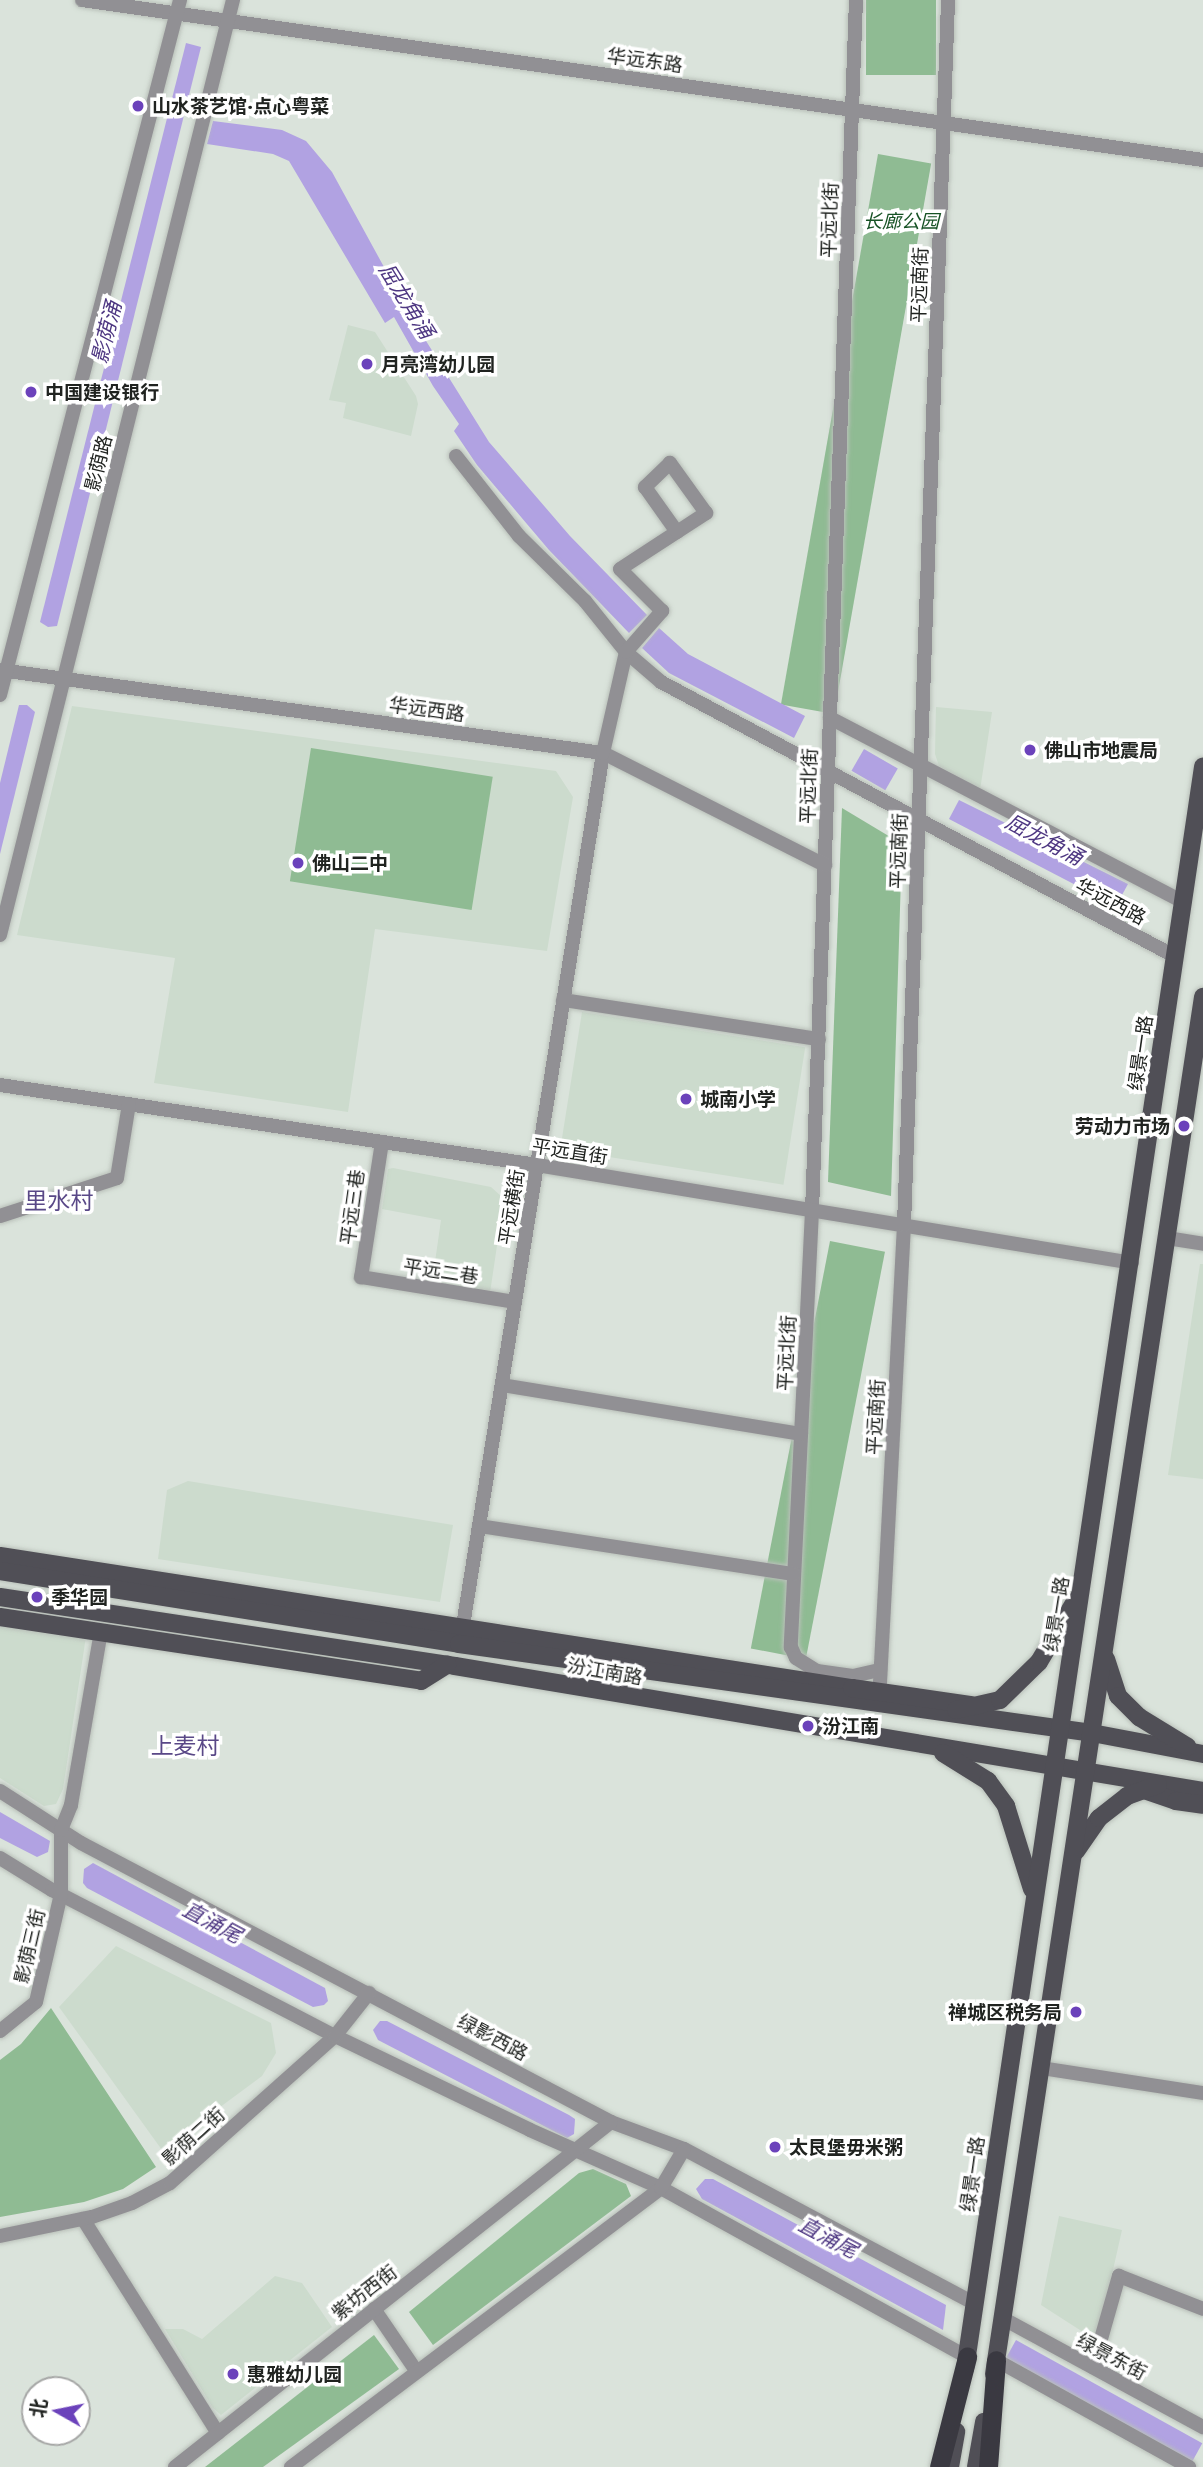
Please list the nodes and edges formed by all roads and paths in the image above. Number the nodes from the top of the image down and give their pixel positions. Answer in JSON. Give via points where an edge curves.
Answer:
{"nodes":[{"id":1,"x":82,"y":0,"type":"edge"},
{"id":2,"x":233,"y":0,"type":"edge"},
{"id":3,"x":856,"y":0,"type":"edge"},
{"id":4,"x":948,"y":0,"type":"edge"},
{"id":5,"x":179,"y":6,"type":"edge"},
{"id":6,"x":229,"y":20,"type":"junction"},
{"id":7,"x":852,"y":109,"type":"junction"},
{"id":8,"x":944,"y":122,"type":"junction"},
{"id":9,"x":1203,"y":160,"type":"edge"},
{"id":10,"x":456,"y":456,"type":"dead end"},
{"id":11,"x":677,"y":532,"type":"junction"},
{"id":12,"x":626,"y":652,"type":"junction"},
{"id":13,"x":3,"y":671,"type":"edge"},
{"id":14,"x":64,"y":679,"type":"junction"},
{"id":15,"x":0,"y":695,"type":"edge"},
{"id":16,"x":830,"y":718,"type":"junction"},
{"id":17,"x":603,"y":752,"type":"junction"},
{"id":18,"x":921,"y":765,"type":"junction"},
{"id":19,"x":1203,"y":766,"type":"edge"},
{"id":20,"x":828,"y":774,"type":"junction"},
{"id":21,"x":919,"y":821,"type":"junction"},
{"id":22,"x":825,"y":865,"type":"junction"},
{"id":23,"x":1184,"y":902,"type":"junction"},
{"id":24,"x":0,"y":935,"type":"edge"},
{"id":25,"x":1176,"y":957,"type":"junction"},
{"id":26,"x":1203,"y":997,"type":"edge"},
{"id":27,"x":563,"y":1000,"type":"junction"},
{"id":28,"x":819,"y":1040,"type":"junction"},
{"id":29,"x":0,"y":1085,"type":"edge"},
{"id":30,"x":129,"y":1104,"type":"junction"},
{"id":31,"x":382,"y":1142,"type":"junction"},
{"id":32,"x":537,"y":1165,"type":"junction"},
{"id":33,"x":813,"y":1211,"type":"junction"},
{"id":34,"x":0,"y":1216,"type":"edge"},
{"id":35,"x":904,"y":1225,"type":"junction"},
{"id":36,"x":1167,"y":1238,"type":"junction"},
{"id":37,"x":1203,"y":1244,"type":"edge"},
{"id":38,"x":1132,"y":1263,"type":"junction"},
{"id":39,"x":361,"y":1277,"type":"joint"},
{"id":40,"x":515,"y":1302,"type":"junction"},
{"id":41,"x":502,"y":1385,"type":"junction"},
{"id":42,"x":801,"y":1434,"type":"junction"},
{"id":43,"x":479,"y":1526,"type":"junction"},
{"id":44,"x":0,"y":1556,"type":"edge"},
{"id":45,"x":0,"y":1571,"type":"edge"},
{"id":46,"x":793,"y":1574,"type":"junction"},
{"id":47,"x":108,"y":1581,"type":"junction"},
{"id":48,"x":1081,"y":1591,"type":"junction"},
{"id":49,"x":0,"y":1597,"type":"edge"},
{"id":50,"x":104,"y":1612,"type":"junction"},
{"id":51,"x":0,"y":1616,"type":"edge"},
{"id":52,"x":101,"y":1632,"type":"junction"},
{"id":53,"x":461,"y":1635,"type":"junction"},
{"id":54,"x":791,"y":1647,"type":"junction"},
{"id":55,"x":1104,"y":1655,"type":"junction"},
{"id":56,"x":383,"y":1656,"type":"junction"},
{"id":57,"x":447,"y":1665,"type":"junction"},
{"id":58,"x":880,"y":1670,"type":"junction"},
{"id":59,"x":380,"y":1675,"type":"junction"},
{"id":60,"x":789,"y":1678,"type":"junction"},
{"id":61,"x":879,"y":1697,"type":"junction"},
{"id":62,"x":979,"y":1706,"type":"junction"},
{"id":63,"x":941,"y":1713,"type":"junction"},
{"id":64,"x":1059,"y":1729,"type":"junction"},
{"id":65,"x":1092,"y":1733,"type":"junction"},
{"id":66,"x":934,"y":1748,"type":"junction"},
{"id":67,"x":1202,"y":1751,"type":"edge"},
{"id":68,"x":1053,"y":1768,"type":"junction"},
{"id":69,"x":1086,"y":1773,"type":"junction"},
{"id":70,"x":1152,"y":1787,"type":"junction"},
{"id":71,"x":1203,"y":1790,"type":"edge"},
{"id":72,"x":0,"y":1791,"type":"edge"},
{"id":73,"x":1203,"y":1805,"type":"edge"},
{"id":74,"x":61,"y":1830,"type":"junction"},
{"id":75,"x":1074,"y":1854,"type":"junction"},
{"id":76,"x":0,"y":1858,"type":"edge"},
{"id":77,"x":1034,"y":1893,"type":"junction"},
{"id":78,"x":61,"y":1894,"type":"junction"},
{"id":79,"x":369,"y":1993,"type":"junction"},
{"id":80,"x":0,"y":2031,"type":"edge"},
{"id":81,"x":335,"y":2036,"type":"junction"},
{"id":82,"x":1041,"y":2068,"type":"junction"},
{"id":83,"x":1203,"y":2093,"type":"edge"},
{"id":84,"x":611,"y":2122,"type":"junction"},
{"id":85,"x":577,"y":2148,"type":"junction"},
{"id":86,"x":684,"y":2149,"type":"junction"},
{"id":87,"x":661,"y":2188,"type":"junction"},
{"id":88,"x":83,"y":2219,"type":"junction"},
{"id":89,"x":0,"y":2236,"type":"edge"},
{"id":90,"x":975,"y":2303,"type":"junction"},
{"id":91,"x":374,"y":2309,"type":"junction"},
{"id":92,"x":1203,"y":2309,"type":"edge"},
{"id":93,"x":1002,"y":2318,"type":"junction"},
{"id":94,"x":967,"y":2357,"type":"junction"},
{"id":95,"x":996,"y":2360,"type":"junction"},
{"id":96,"x":1093,"y":2367,"type":"junction"},
{"id":97,"x":417,"y":2372,"type":"junction"},
{"id":98,"x":1203,"y":2427,"type":"edge"},
{"id":99,"x":218,"y":2433,"type":"junction"},
{"id":100,"x":175,"y":2467,"type":"edge"},
{"id":101,"x":291,"y":2467,"type":"edge"},
{"id":102,"x":939,"y":2467,"type":"edge"},
{"id":103,"x":950,"y":2467,"type":"edge"},
{"id":104,"x":976,"y":2467,"type":"edge"},
{"id":105,"x":988,"y":2467,"type":"edge"},
{"id":106,"x":1189,"y":2467,"type":"edge"}],
"edges":[{"from":1,"to":5,"type":"street","name":"华远东路"},
{"from":2,"to":6,"type":"street","name":"影荫路"},
{"from":3,"to":7,"type":"street","name":"平远北街"},
{"from":4,"to":8,"type":"street","name":"平远南街"},
{"from":5,"to":6,"type":"street","name":"华远东路"},
{"from":5,"to":13,"type":"street","name":"影荫路"},
{"from":6,"to":7,"type":"street","name":"华远东路"},
{"from":6,"to":14,"type":"street","name":"影荫路"},
{"from":7,"to":8,"type":"street","name":"华远东路"},
{"from":7,"to":16,"type":"street","name":"平远北街"},
{"from":8,"to":9,"type":"street","name":"华远东路"},
{"from":8,"to":18,"type":"street","name":"平远南街"},
{"from":10,"to":12,"type":"street","name":"华远西路","via":[[519,536],[585,601]]},
{"from":11,"to":11,"type":"street","via":[[645,487],[670,463],[706,513]]},
{"from":11,"to":12,"type":"street","via":[[620,569],[662,611]]},
{"from":12,"to":17,"type":"street","name":"平远横街"},
{"from":12,"to":20,"type":"street","name":"华远西路","via":[[661,682]]},
{"from":13,"to":14,"type":"street","name":"华远西路"},
{"from":13,"to":15,"type":"street","name":"影荫路"},
{"from":14,"to":17,"type":"street","name":"华远西路"},
{"from":14,"to":24,"type":"street","name":"影荫路"},
{"from":16,"to":18,"type":"street","name":"华远西路"},
{"from":16,"to":20,"type":"street","name":"平远北街"},
{"from":17,"to":22,"type":"street","name":"华远西路"},
{"from":17,"to":27,"type":"street","name":"平远横街"},
{"from":18,"to":21,"type":"street","name":"平远南街"},
{"from":18,"to":23,"type":"street","name":"华远西路"},
{"from":19,"to":23,"type":"main road","name":"绿景一路"},
{"from":20,"to":21,"type":"street","name":"华远西路"},
{"from":20,"to":22,"type":"street","name":"平远北街"},
{"from":21,"to":25,"type":"street","name":"华远西路"},
{"from":21,"to":35,"type":"street","name":"平远南街"},
{"from":22,"to":28,"type":"street","name":"平远北街"},
{"from":23,"to":25,"type":"main road","name":"绿景一路"},
{"from":25,"to":38,"type":"main road","name":"绿景一路"},
{"from":26,"to":36,"type":"main road"},
{"from":27,"to":28,"type":"street"},
{"from":27,"to":32,"type":"street","name":"平远横街"},
{"from":28,"to":33,"type":"street","name":"平远北街"},
{"from":29,"to":30,"type":"street","name":"平远直街"},
{"from":30,"to":31,"type":"street","name":"平远直街"},
{"from":30,"to":34,"type":"street","via":[[117,1178]]},
{"from":31,"to":32,"type":"street","name":"平远直街"},
{"from":31,"to":39,"type":"street","name":"平远三巷"},
{"from":32,"to":33,"type":"street","name":"平远直街"},
{"from":32,"to":40,"type":"street","name":"平远横街"},
{"from":33,"to":35,"type":"street","name":"平远直街"},
{"from":33,"to":42,"type":"street","name":"平远北街"},
{"from":35,"to":38,"type":"street","name":"平远直街"},
{"from":35,"to":58,"type":"street","name":"平远南街"},
{"from":36,"to":37,"type":"street"},
{"from":36,"to":55,"type":"main road"},
{"from":38,"to":48,"type":"main road","name":"绿景一路"},
{"from":39,"to":40,"type":"street","name":"平远二巷"},
{"from":40,"to":41,"type":"street","name":"平远横街"},
{"from":41,"to":42,"type":"street"},
{"from":41,"to":43,"type":"street","name":"平远横街"},
{"from":42,"to":46,"type":"street","name":"平远北街"},
{"from":43,"to":46,"type":"street"},
{"from":43,"to":53,"type":"street","name":"平远横街"},
{"from":44,"to":47,"type":"main road"},
{"from":45,"to":47,"type":"main road","name":"汾江南路"},
{"from":46,"to":54,"type":"street","name":"平远北街"},
{"from":47,"to":53,"type":"main road","name":"汾江南路"},
{"from":48,"to":62,"type":"main road","via":[[1039,1662],[1000,1700]]},
{"from":48,"to":64,"type":"main road","name":"绿景一路"},
{"from":49,"to":50,"type":"main road","name":"汾江南路"},
{"from":50,"to":52,"type":"main road"},
{"from":50,"to":56,"type":"main road","name":"汾江南路"},
{"from":51,"to":52,"type":"main road"},
{"from":52,"to":59,"type":"main road"},
{"from":52,"to":74,"type":"street","name":"影荫三街","via":[[71,1805]]},
{"from":53,"to":60,"type":"main road"},
{"from":53,"to":61,"type":"main road","name":"汾江南路"},
{"from":54,"to":58,"type":"street","via":[[796,1658],[817,1671],[853,1676]]},
{"from":54,"to":60,"type":"street","name":"平远北街"},
{"from":55,"to":65,"type":"main road"},
{"from":55,"to":67,"type":"main road","via":[[1118,1696],[1139,1717]]},
{"from":56,"to":57,"type":"main road","name":"汾江南路"},
{"from":56,"to":59,"type":"main road"},
{"from":57,"to":59,"type":"main road","via":[[421,1681]]},
{"from":57,"to":66,"type":"main road","name":"汾江南路"},
{"from":58,"to":61,"type":"street","name":"平远南街"},
{"from":60,"to":61,"type":"main road"},
{"from":61,"to":62,"type":"main road"},
{"from":61,"to":63,"type":"main road","name":"汾江南路"},
{"from":62,"to":63,"type":"main road"},
{"from":63,"to":64,"type":"main road","name":"汾江南路"},
{"from":64,"to":65,"type":"main road","name":"汾江南路"},
{"from":64,"to":68,"type":"main road","name":"绿景一路"},
{"from":65,"to":67,"type":"main road","name":"汾江南路"},
{"from":65,"to":69,"type":"main road"},
{"from":66,"to":68,"type":"main road","name":"汾江南路"},
{"from":66,"to":77,"type":"main road","via":[[988,1781],[1006,1806]]},
{"from":68,"to":69,"type":"main road","name":"汾江南路"},
{"from":68,"to":77,"type":"main road","name":"绿景一路"},
{"from":69,"to":70,"type":"main road","name":"汾江南路"},
{"from":69,"to":75,"type":"main road"},
{"from":70,"to":71,"type":"main road","name":"汾江南路"},
{"from":70,"to":73,"type":"main road","via":[[1176,1801]]},
{"from":70,"to":75,"type":"main road","via":[[1127,1797],[1099,1818]]},
{"from":72,"to":74,"type":"street","name":"绿影西路"},
{"from":74,"to":78,"type":"street","name":"影荫三街"},
{"from":74,"to":79,"type":"street","name":"绿影西路"},
{"from":75,"to":82,"type":"main road"},
{"from":76,"to":78,"type":"street"},
{"from":77,"to":90,"type":"main road","name":"绿景一路"},
{"from":78,"to":80,"type":"street","name":"影荫三街","via":[[36,2002]]},
{"from":78,"to":81,"type":"street"},
{"from":79,"to":81,"type":"street","name":"影荫二街"},
{"from":79,"to":84,"type":"street","name":"绿影西路"},
{"from":81,"to":85,"type":"street"},
{"from":81,"to":88,"type":"street","name":"影荫二街","via":[[170,2183],[132,2203]]},
{"from":82,"to":83,"type":"street"},
{"from":82,"to":93,"type":"main road"},
{"from":84,"to":85,"type":"street","name":"紫坊西街"},
{"from":84,"to":86,"type":"street","name":"绿影西路"},
{"from":85,"to":87,"type":"street"},
{"from":85,"to":91,"type":"street","name":"紫坊西街"},
{"from":86,"to":87,"type":"street"},
{"from":86,"to":90,"type":"street","name":"绿影西路"},
{"from":87,"to":94,"type":"street"},
{"from":87,"to":97,"type":"street"},
{"from":88,"to":89,"type":"street","name":"影荫二街"},
{"from":88,"to":99,"type":"street"},
{"from":90,"to":94,"type":"main road","name":"绿景一路"},
{"from":91,"to":97,"type":"street"},
{"from":91,"to":99,"type":"street","name":"紫坊西街"},
{"from":92,"to":96,"type":"street","via":[[1119,2276]]},
{"from":93,"to":95,"type":"main road"},
{"from":93,"to":96,"type":"street","name":"绿景东街"},
{"from":94,"to":102,"type":"highway"},
{"from":94,"to":103,"type":"main road","name":"绿景一路"},
{"from":95,"to":104,"type":"main road"},
{"from":95,"to":105,"type":"highway"},
{"from":95,"to":106,"type":"street"},
{"from":96,"to":98,"type":"street","name":"绿景东街"},
{"from":97,"to":101,"type":"street"},
{"from":99,"to":100,"type":"street","name":"紫坊西街"}]}
